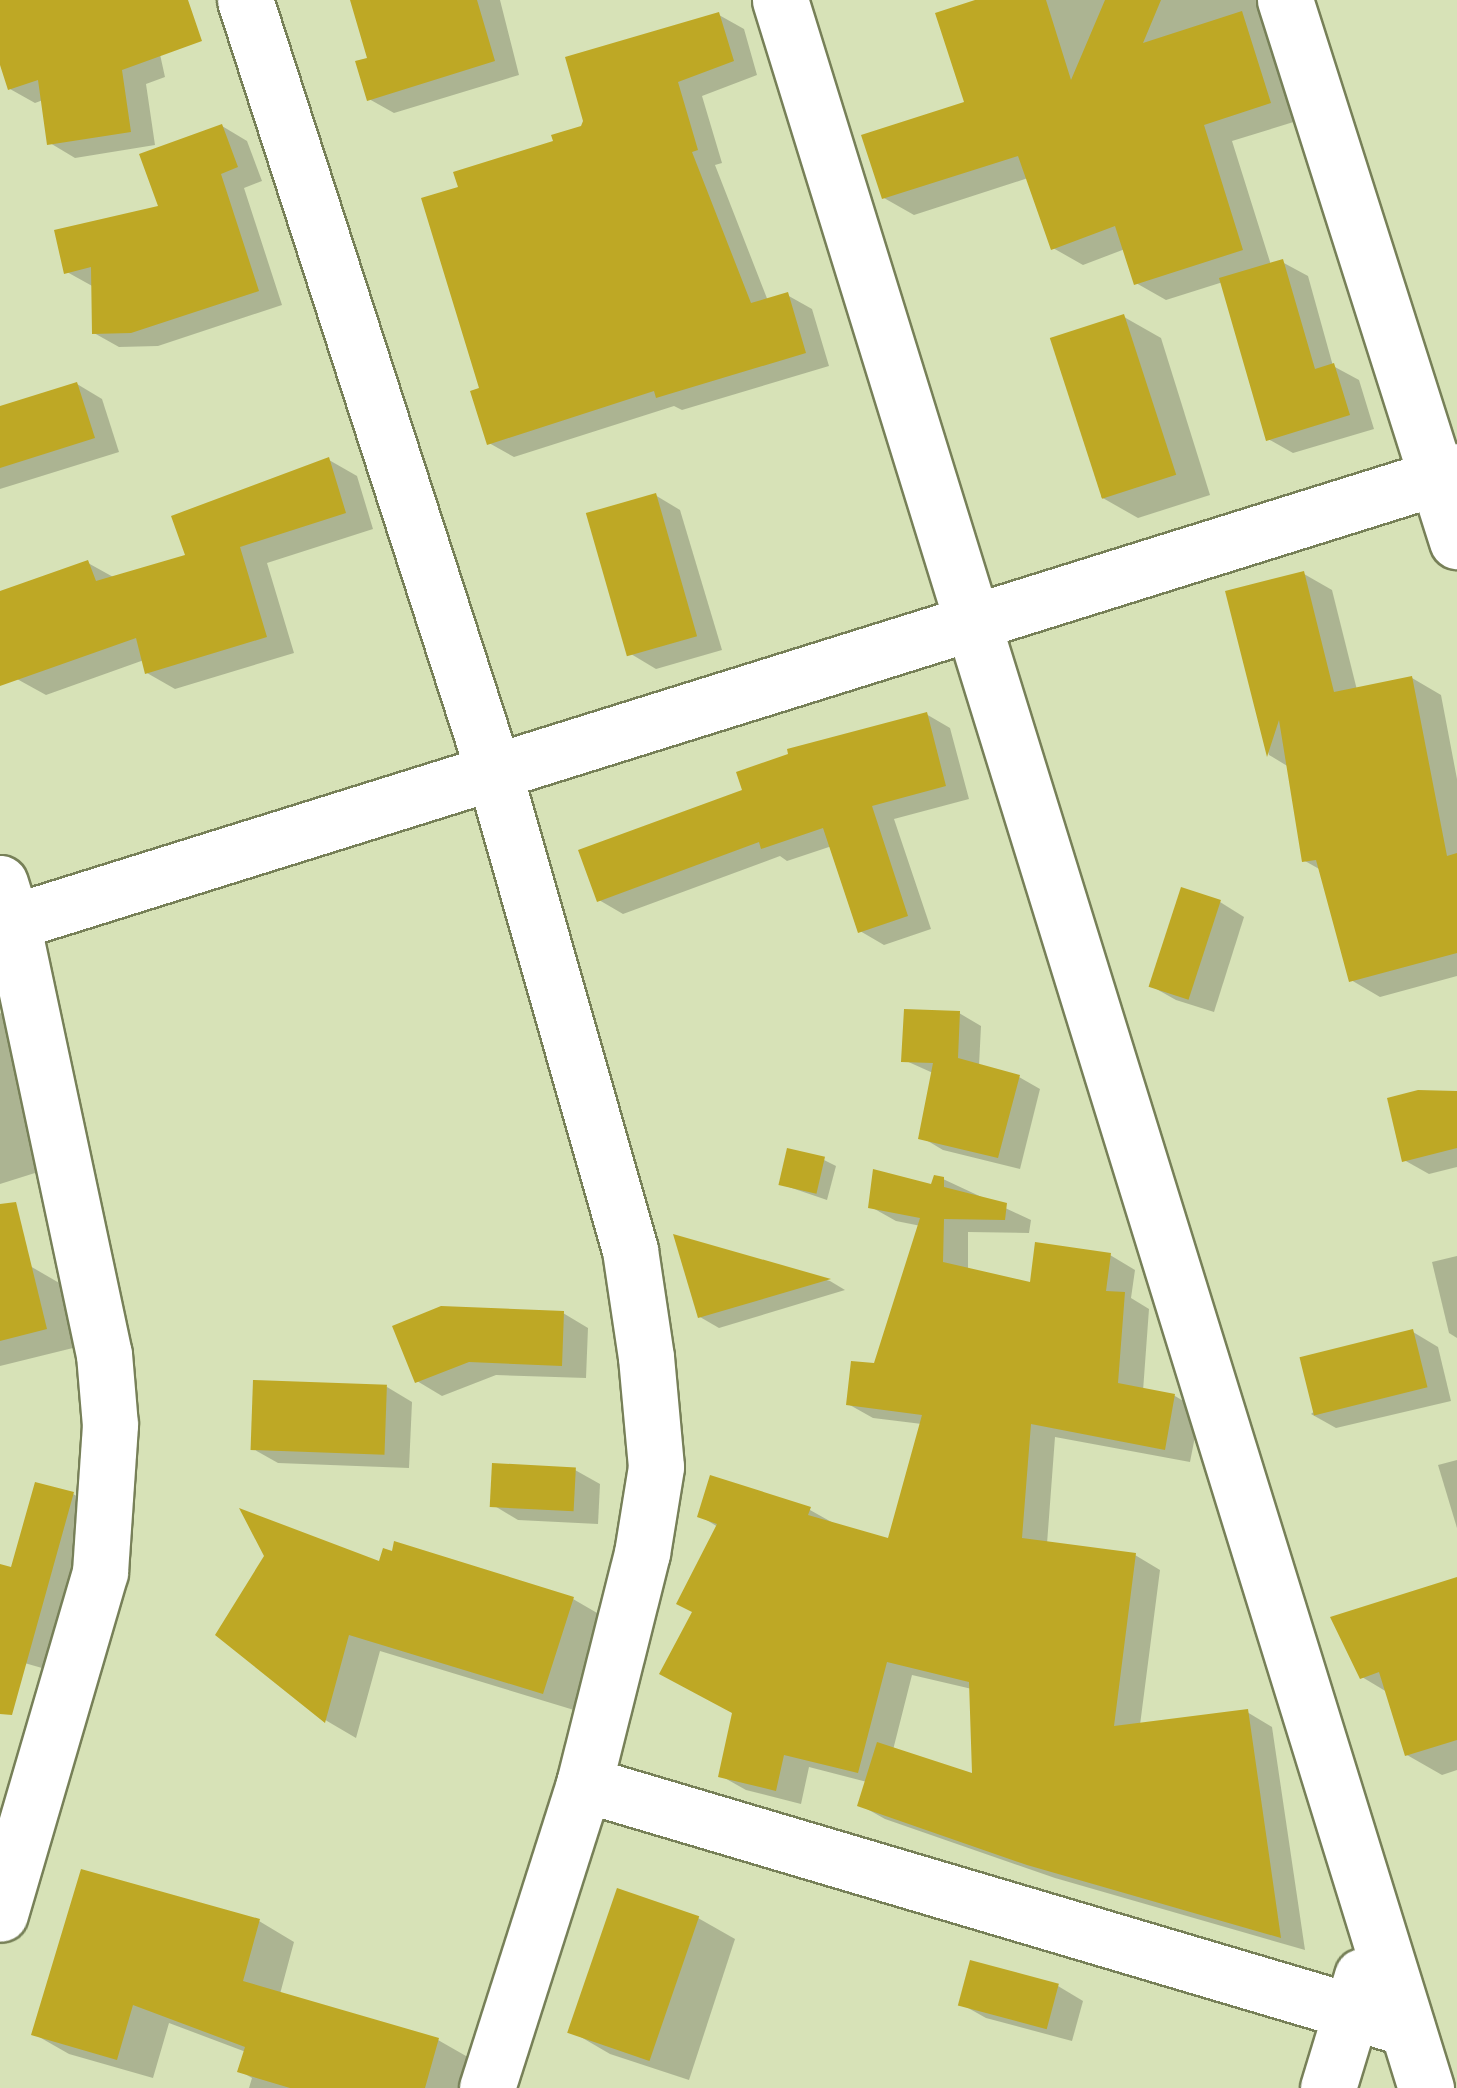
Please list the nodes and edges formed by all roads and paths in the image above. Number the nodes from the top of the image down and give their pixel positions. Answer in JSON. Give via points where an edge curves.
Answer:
{"nodes":[{"id":1,"x":244,"y":0,"type":"edge"},
{"id":2,"x":780,"y":0,"type":"edge"},
{"id":3,"x":1286,"y":0,"type":"edge"},
{"id":4,"x":1447,"y":474,"type":"edge"},
{"id":5,"x":1457,"y":541,"type":"edge"},
{"id":6,"x":972,"y":621,"type":"junction"},
{"id":7,"x":493,"y":770,"type":"junction"},
{"id":8,"x":4,"y":910,"type":"edge"},
{"id":9,"x":584,"y":1784,"type":"junction"},
{"id":10,"x":0,"y":1914,"type":"edge"},
{"id":11,"x":1376,"y":1931,"type":"junction"},
{"id":12,"x":1351,"y":2013,"type":"junction"},
{"id":13,"x":1407,"y":2028,"type":"junction"},
{"id":14,"x":487,"y":2088,"type":"edge"},
{"id":15,"x":1328,"y":2088,"type":"edge"},
{"id":16,"x":1426,"y":2088,"type":"edge"}],
"edges":[{"from":1,"to":7,"type":"street"},
{"from":2,"to":6,"type":"street"},
{"from":3,"to":4,"type":"street"},
{"from":4,"to":5,"type":"street"},
{"from":4,"to":6,"type":"street"},
{"from":6,"to":7,"type":"street"},
{"from":6,"to":11,"type":"street"},
{"from":7,"to":8,"type":"street"},
{"from":7,"to":9,"type":"street","via":[[630,1250],[648,1375],[656,1468],[642,1554]]},
{"from":8,"to":10,"type":"street","via":[[104,1354],[110,1425],[100,1572]]},
{"from":9,"to":12,"type":"street"},
{"from":9,"to":14,"type":"street"},
{"from":11,"to":12,"type":"street"},
{"from":11,"to":13,"type":"street"},
{"from":12,"to":13,"type":"street"},
{"from":12,"to":15,"type":"street"},
{"from":13,"to":16,"type":"street"}]}
